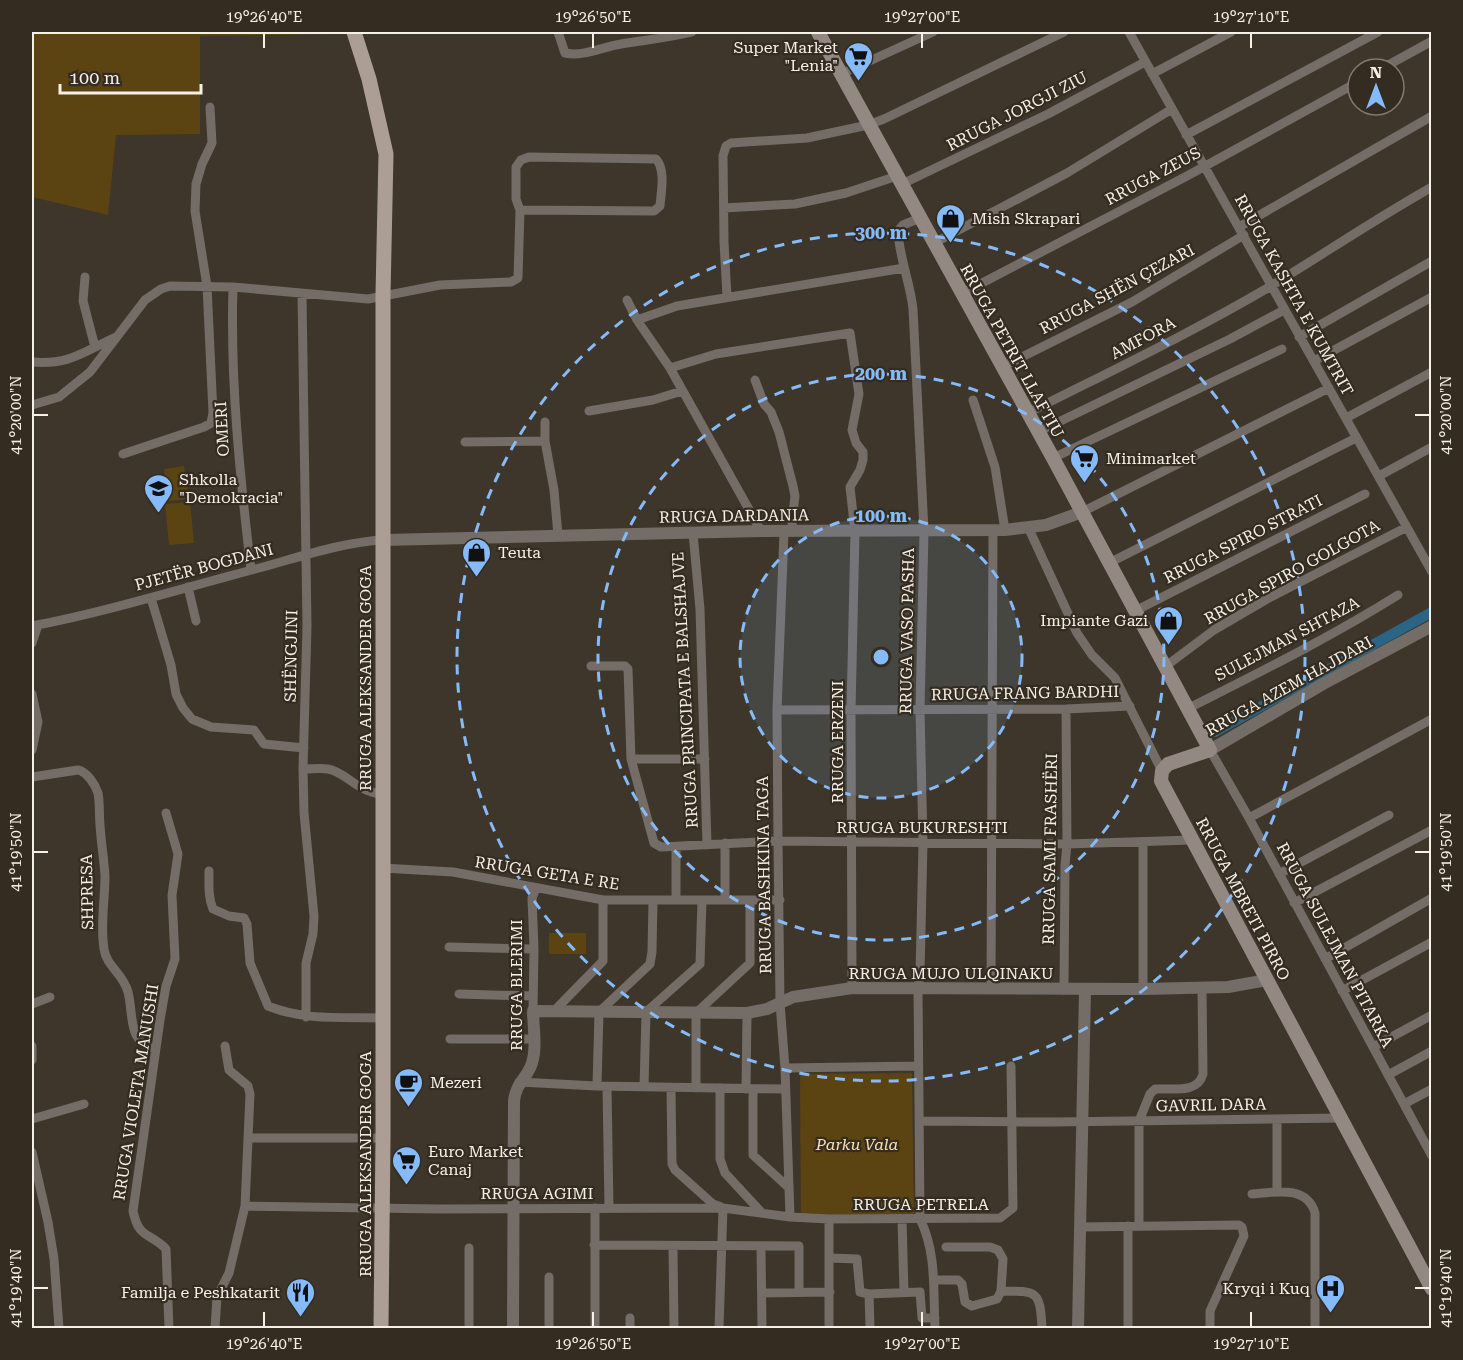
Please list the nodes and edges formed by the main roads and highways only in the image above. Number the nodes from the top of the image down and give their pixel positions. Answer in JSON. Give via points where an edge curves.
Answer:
{"nodes":[{"id":1,"x":354,"y":32,"type":"edge"},
{"id":2,"x":818,"y":32,"type":"edge"},
{"id":3,"x":1210,"y":750,"type":"joint"},
{"id":4,"x":1162,"y":771,"type":"joint"},
{"id":5,"x":1431,"y":1288,"type":"edge"},
{"id":6,"x":381,"y":1329,"type":"edge"}],
"edges":[{"from":1,"to":6,"type":"main road","name":"RRUGA ALEKSANDER GOGA","via":[[386,154]]},
{"from":2,"to":3,"type":"main road","name":"RRUGA PETRIT LLAFTIU"},
{"from":3,"to":4,"type":"main road","name":"RRUGA AZEM HAJDARI","via":[[1168,764]]},
{"from":4,"to":5,"type":"main road","name":"RRUGA MBRETI PIRRO","via":[[1165,790]]}]}
